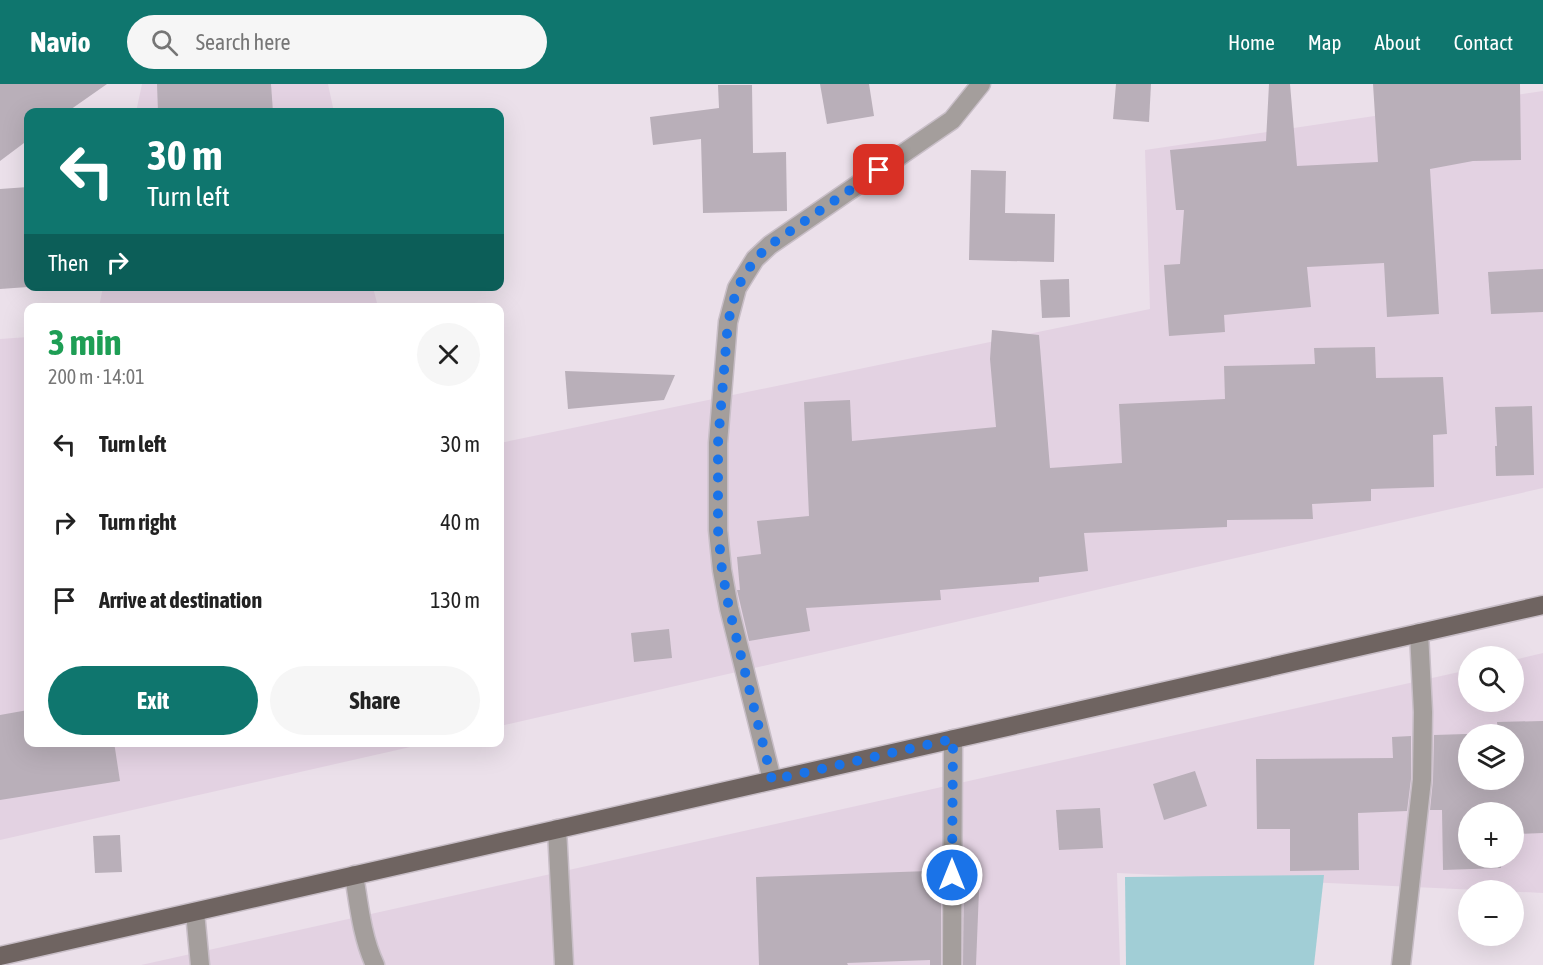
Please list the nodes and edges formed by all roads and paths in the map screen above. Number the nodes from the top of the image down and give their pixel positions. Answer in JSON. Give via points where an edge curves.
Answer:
{"nodes":[{"id":1,"x":981,"y":84,"type":"edge"},
{"id":2,"x":1543,"y":605,"type":"edge"},
{"id":3,"x":1419,"y":633,"type":"junction"},
{"id":4,"x":953,"y":739,"type":"junction"},
{"id":5,"x":772,"y":780,"type":"junction"},
{"id":6,"x":557,"y":829,"type":"junction"},
{"id":7,"x":354,"y":875,"type":"junction"},
{"id":8,"x":195,"y":912,"type":"junction"},
{"id":9,"x":0,"y":956,"type":"edge"},
{"id":10,"x":200,"y":965,"type":"edge"},
{"id":11,"x":375,"y":965,"type":"edge"},
{"id":12,"x":564,"y":965,"type":"edge"},
{"id":13,"x":952,"y":965,"type":"edge"},
{"id":14,"x":1401,"y":965,"type":"edge"}],
"edges":[{"from":1,"to":5,"type":"street","via":[[952,120],[770,245],[755,259],[737,288],[728,322],[718,443],[718,530],[729,608]]},
{"from":2,"to":3,"type":"main road"},
{"from":3,"to":4,"type":"main road"},
{"from":3,"to":14,"type":"street","via":[[1422,780]]},
{"from":4,"to":5,"type":"main road"},
{"from":4,"to":13,"type":"street"},
{"from":5,"to":6,"type":"main road"},
{"from":6,"to":7,"type":"main road"},
{"from":6,"to":12,"type":"street"},
{"from":7,"to":8,"type":"main road"},
{"from":7,"to":11,"type":"street","via":[[364,933]]},
{"from":8,"to":9,"type":"main road"},
{"from":8,"to":10,"type":"street"}]}
